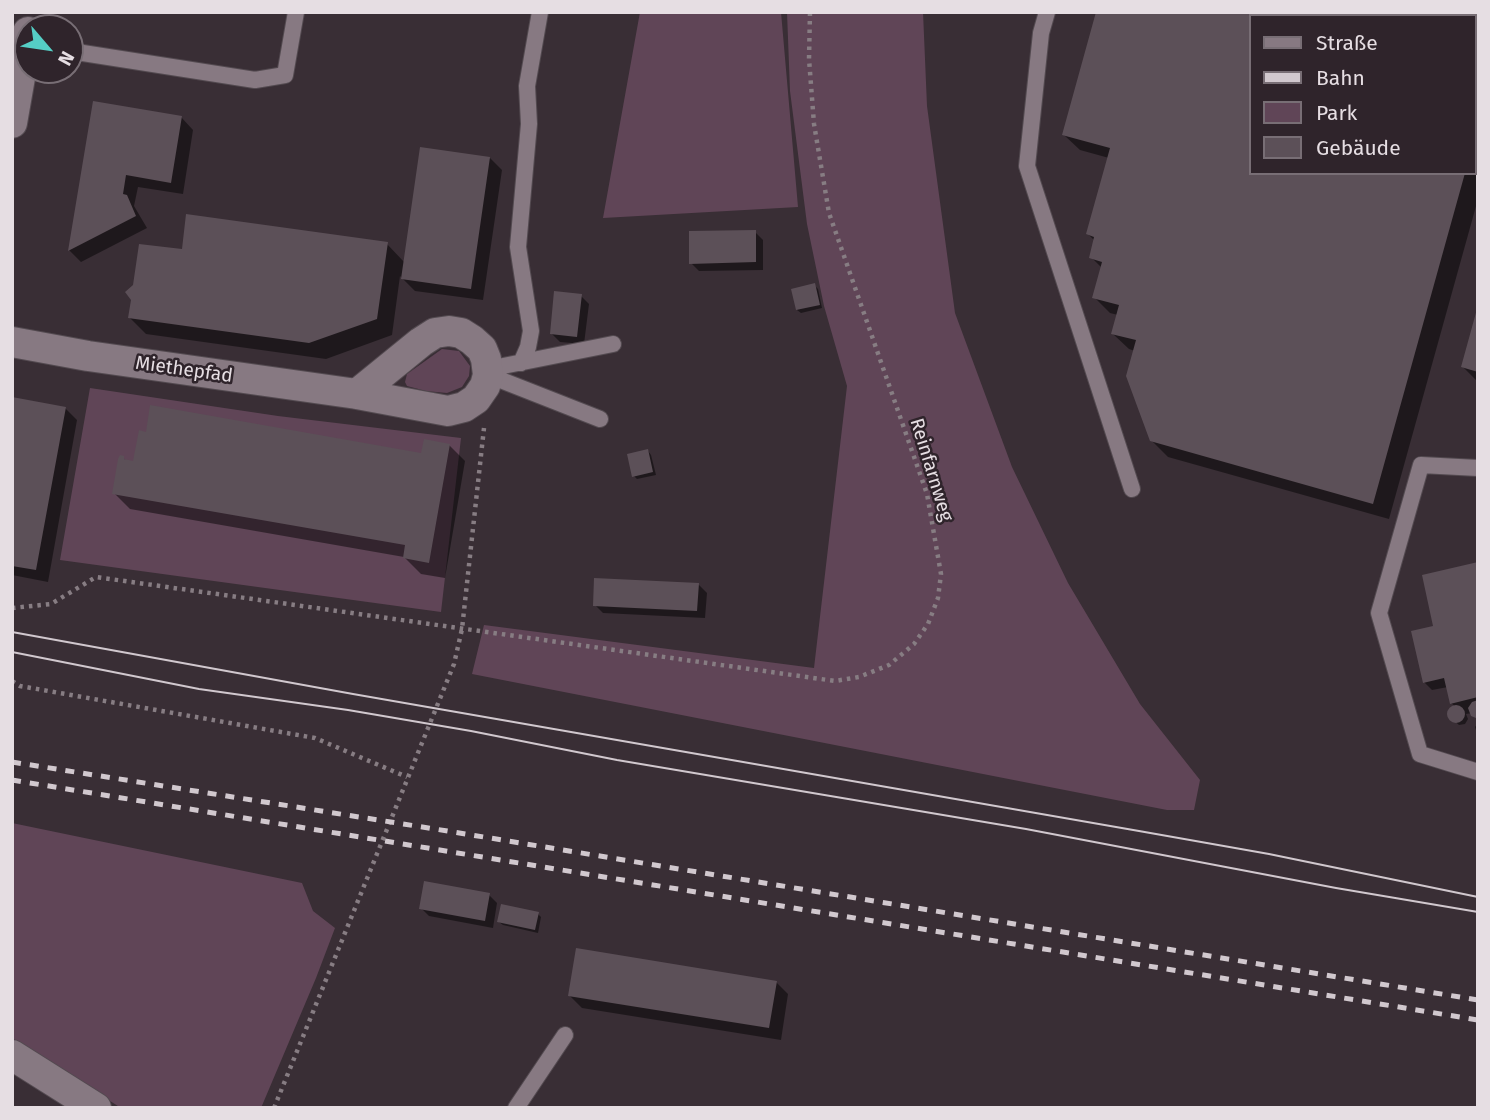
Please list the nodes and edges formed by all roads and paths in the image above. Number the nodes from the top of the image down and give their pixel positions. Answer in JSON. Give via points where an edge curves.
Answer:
{"nodes":[{"id":1,"x":296,"y":12,"type":"edge"},
{"id":2,"x":540,"y":12,"type":"edge"},
{"id":3,"x":810,"y":12,"type":"edge"},
{"id":4,"x":1047,"y":12,"type":"edge"},
{"id":5,"x":84,"y":53,"type":"edge"},
{"id":6,"x":19,"y":84,"type":"edge"},
{"id":7,"x":12,"y":122,"type":"edge"},
{"id":8,"x":12,"y":342,"type":"edge"},
{"id":9,"x":613,"y":344,"type":"dead end"},
{"id":10,"x":521,"y":363,"type":"junction"},
{"id":11,"x":488,"y":372,"type":"junction"},
{"id":12,"x":357,"y":394,"type":"junction"},
{"id":13,"x":600,"y":419,"type":"dead end"},
{"id":14,"x":484,"y":428,"type":"dead end"},
{"id":15,"x":1478,"y":468,"type":"edge"},
{"id":16,"x":1132,"y":489,"type":"dead end"},
{"id":17,"x":12,"y":608,"type":"edge"},
{"id":18,"x":462,"y":629,"type":"junction"},
{"id":19,"x":12,"y":681,"type":"edge"},
{"id":20,"x":1478,"y":772,"type":"edge"},
{"id":21,"x":407,"y":777,"type":"junction"},
{"id":22,"x":565,"y":1035,"type":"dead end"},
{"id":23,"x":12,"y":1055,"type":"edge"},
{"id":24,"x":96,"y":1108,"type":"edge"},
{"id":25,"x":274,"y":1108,"type":"edge"},
{"id":26,"x":516,"y":1108,"type":"edge"}],
"edges":[{"from":1,"to":5,"type":"lane","via":[[285,75],[256,80]]},
{"from":2,"to":10,"type":"lane","via":[[527,86],[529,124],[518,247],[530,331]]},
{"from":3,"to":18,"type":"path","name":"Reinfarnweg","via":[[813,111],[829,213],[927,494],[935,532],[941,575],[939,597],[928,624],[914,644],[889,665],[835,681]]},
{"from":4,"to":16,"type":"lane","via":[[1027,166]]},
{"from":6,"to":7,"type":"street"},
{"from":8,"to":12,"type":"street","name":"Miethepfad"},
{"from":9,"to":10,"type":"lane"},
{"from":10,"to":11,"type":"lane"},
{"from":11,"to":12,"type":"street","name":"Miethepfad","via":[[476,399],[448,411]]},
{"from":11,"to":12,"type":"street","via":[[482,349],[472,340],[461,333],[435,333]]},
{"from":11,"to":13,"type":"lane"},
{"from":14,"to":18,"type":"path"},
{"from":15,"to":20,"type":"lane","via":[[1421,465],[1379,613],[1420,754]]},
{"from":17,"to":18,"type":"path","name":"Reinfarnweg","via":[[51,604],[96,578]]},
{"from":18,"to":21,"type":"path","via":[[454,664]]},
{"from":19,"to":21,"type":"path","via":[[315,738]]},
{"from":21,"to":25,"type":"path"},
{"from":22,"to":26,"type":"lane"},
{"from":23,"to":24,"type":"street"}]}
